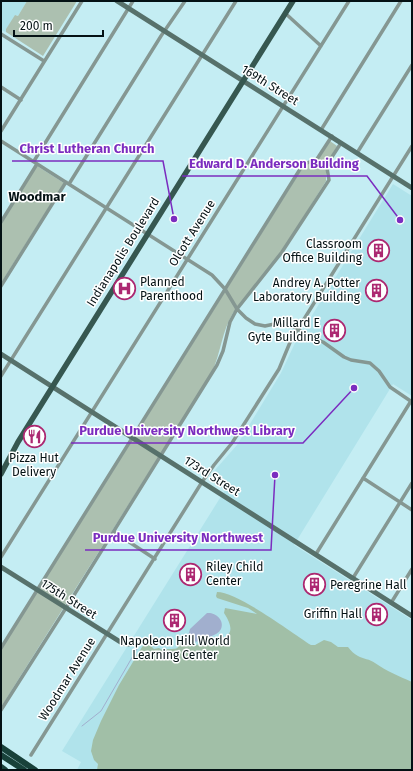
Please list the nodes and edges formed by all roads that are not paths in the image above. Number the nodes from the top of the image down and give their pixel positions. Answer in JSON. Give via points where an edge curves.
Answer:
{"nodes":[{"id":1,"x":82,"y":1,"type":"edge"},
{"id":2,"x":117,"y":1,"type":"edge"},
{"id":3,"x":133,"y":1,"type":"edge"},
{"id":4,"x":184,"y":1,"type":"edge"},
{"id":5,"x":236,"y":1,"type":"edge"},
{"id":6,"x":293,"y":1,"type":"edge"},
{"id":7,"x":349,"y":1,"type":"edge"},
{"id":8,"x":402,"y":1,"type":"edge"},
{"id":9,"x":129,"y":8,"type":"junction"},
{"id":10,"x":285,"y":13,"type":"junction"},
{"id":11,"x":165,"y":31,"type":"junction"},
{"id":12,"x":1,"y":34,"type":"edge"},
{"id":13,"x":321,"y":46,"type":"junction"},
{"id":14,"x":202,"y":54,"type":"junction"},
{"id":15,"x":44,"y":61,"type":"junction"},
{"id":16,"x":412,"y":65,"type":"edge"},
{"id":17,"x":243,"y":80,"type":"junction"},
{"id":18,"x":1,"y":87,"type":"edge"},
{"id":19,"x":21,"y":100,"type":"junction"},
{"id":20,"x":283,"y":105,"type":"junction"},
{"id":21,"x":321,"y":130,"type":"junction"},
{"id":22,"x":1,"y":131,"type":"edge"},
{"id":23,"x":332,"y":136,"type":"junction"},
{"id":24,"x":1,"y":141,"type":"edge"},
{"id":25,"x":341,"y":142,"type":"junction"},
{"id":26,"x":412,"y":146,"type":"edge"},
{"id":27,"x":357,"y":153,"type":"junction"},
{"id":28,"x":35,"y":163,"type":"junction"},
{"id":29,"x":393,"y":176,"type":"junction"},
{"id":30,"x":67,"y":183,"type":"junction"},
{"id":31,"x":412,"y":188,"type":"edge"},
{"id":32,"x":107,"y":208,"type":"junction"},
{"id":33,"x":1,"y":222,"type":"edge"},
{"id":34,"x":148,"y":234,"type":"junction"},
{"id":35,"x":187,"y":259,"type":"junction"},
{"id":36,"x":1,"y":286,"type":"edge"},
{"id":37,"x":225,"y":289,"type":"junction"},
{"id":38,"x":237,"y":309,"type":"junction"},
{"id":39,"x":298,"y":329,"type":"junction"},
{"id":40,"x":1,"y":354,"type":"edge"},
{"id":41,"x":11,"y":360,"type":"junction"},
{"id":42,"x":1,"y":376,"type":"edge"},
{"id":43,"x":52,"y":387,"type":"junction"},
{"id":44,"x":411,"y":401,"type":"edge"},
{"id":45,"x":92,"y":412,"type":"junction"},
{"id":46,"x":132,"y":438,"type":"junction"},
{"id":47,"x":11,"y":453,"type":"junction"},
{"id":48,"x":161,"y":456,"type":"junction"},
{"id":49,"x":1,"y":464,"type":"edge"},
{"id":50,"x":1,"y":474,"type":"edge"},
{"id":51,"x":363,"y":478,"type":"junction"},
{"id":52,"x":202,"y":482,"type":"junction"},
{"id":53,"x":412,"y":483,"type":"edge"},
{"id":54,"x":400,"y":502,"type":"junction"},
{"id":55,"x":412,"y":510,"type":"edge"},
{"id":56,"x":114,"y":532,"type":"junction"},
{"id":57,"x":316,"y":554,"type":"junction"},
{"id":58,"x":1,"y":557,"type":"edge"},
{"id":59,"x":154,"y":559,"type":"junction"},
{"id":60,"x":1,"y":567,"type":"edge"},
{"id":61,"x":412,"y":569,"type":"edge"},
{"id":62,"x":353,"y":578,"type":"junction"},
{"id":63,"x":37,"y":590,"type":"junction"},
{"id":64,"x":391,"y":602,"type":"junction"},
{"id":65,"x":66,"y":608,"type":"junction"},
{"id":66,"x":412,"y":616,"type":"edge"},
{"id":67,"x":108,"y":634,"type":"junction"},
{"id":68,"x":128,"y":644,"type":"dead end"},
{"id":69,"x":1,"y":648,"type":"edge"},
{"id":70,"x":1,"y":710,"type":"edge"},
{"id":71,"x":1,"y":747,"type":"edge"},
{"id":72,"x":1,"y":755,"type":"edge"},
{"id":73,"x":31,"y":755,"type":"dead end"},
{"id":74,"x":1,"y":768,"type":"edge"},
{"id":75,"x":5,"y":770,"type":"edge"},
{"id":76,"x":24,"y":770,"type":"edge"},
{"id":77,"x":35,"y":770,"type":"edge"}],
"edges":[{"from":1,"to":15,"type":"street"},
{"from":2,"to":9,"type":"street","name":"169th Street"},
{"from":3,"to":9,"type":"street"},
{"from":4,"to":11,"type":"street"},
{"from":5,"to":14,"type":"street"},
{"from":6,"to":10,"type":"main road","name":"Indianapolis Boulevard"},
{"from":7,"to":13,"type":"street","name":"Olcott Avenue"},
{"from":8,"to":21,"type":"street"},
{"from":9,"to":11,"type":"street","name":"169th Street"},
{"from":9,"to":28,"type":"street"},
{"from":10,"to":13,"type":"street"},
{"from":10,"to":17,"type":"main road","name":"Indianapolis Boulevard"},
{"from":11,"to":14,"type":"street","name":"169th Street"},
{"from":11,"to":30,"type":"street"},
{"from":12,"to":15,"type":"street"},
{"from":13,"to":20,"type":"street","name":"Olcott Avenue"},
{"from":14,"to":17,"type":"street","name":"169th Street"},
{"from":14,"to":32,"type":"street"},
{"from":15,"to":19,"type":"street"},
{"from":16,"to":27,"type":"street"},
{"from":17,"to":20,"type":"street","name":"169th Street"},
{"from":17,"to":34,"type":"main road","name":"Indianapolis Boulevard"},
{"from":18,"to":19,"type":"street"},
{"from":19,"to":22,"type":"street"},
{"from":20,"to":21,"type":"street","name":"169th Street"},
{"from":20,"to":35,"type":"street","name":"Olcott Avenue"},
{"from":21,"to":23,"type":"street","name":"169th Street"},
{"from":23,"to":25,"type":"street","name":"169th Street"},
{"from":23,"to":37,"type":"street","via":[[317,159],[302,166]]},
{"from":24,"to":28,"type":"street"},
{"from":25,"to":27,"type":"street","name":"169th Street"},
{"from":25,"to":38,"type":"street","via":[[328,163],[329,180],[282,252]]},
{"from":26,"to":29,"type":"street","name":"Woodmar Avenue"},
{"from":27,"to":29,"type":"street","name":"169th Street"},
{"from":28,"to":30,"type":"street"},
{"from":28,"to":33,"type":"street"},
{"from":29,"to":31,"type":"street","name":"169th Street"},
{"from":29,"to":39,"type":"street","name":"Woodmar Avenue"},
{"from":30,"to":32,"type":"street"},
{"from":30,"to":36,"type":"street"},
{"from":32,"to":34,"type":"street"},
{"from":32,"to":41,"type":"street"},
{"from":34,"to":35,"type":"street"},
{"from":34,"to":43,"type":"main road","name":"Indianapolis Boulevard"},
{"from":35,"to":37,"type":"street","via":[[212,275]]},
{"from":35,"to":45,"type":"street","name":"Olcott Avenue"},
{"from":37,"to":38,"type":"street"},
{"from":37,"to":46,"type":"street"},
{"from":38,"to":39,"type":"street","via":[[255,324],[264,326],[286,323]]},
{"from":38,"to":48,"type":"street","via":[[227,330],[218,365]]},
{"from":39,"to":44,"type":"street","via":[[344,357],[370,363],[392,389]]},
{"from":39,"to":52,"type":"street","name":"Woodmar Avenue","via":[[279,368],[232,442]]},
{"from":40,"to":41,"type":"street","name":"173rd Street"},
{"from":41,"to":42,"type":"street"},
{"from":41,"to":43,"type":"street","name":"173rd Street"},
{"from":43,"to":45,"type":"street","name":"173rd Street"},
{"from":43,"to":47,"type":"main road","name":"Indianapolis Boulevard"},
{"from":44,"to":51,"type":"street"},
{"from":45,"to":46,"type":"street","name":"173rd Street"},
{"from":45,"to":58,"type":"street","name":"Olcott Avenue"},
{"from":46,"to":48,"type":"street","name":"173rd Street"},
{"from":46,"to":63,"type":"street"},
{"from":47,"to":49,"type":"main road","name":"Indianapolis Boulevard"},
{"from":47,"to":50,"type":"main road","name":"Indianapolis Boulevard"},
{"from":48,"to":52,"type":"street","name":"173rd Street"},
{"from":48,"to":56,"type":"street"},
{"from":51,"to":54,"type":"street"},
{"from":51,"to":57,"type":"street"},
{"from":52,"to":57,"type":"street","name":"173rd Street"},
{"from":52,"to":59,"type":"street","name":"Woodmar Avenue"},
{"from":53,"to":54,"type":"street"},
{"from":54,"to":55,"type":"street"},
{"from":54,"to":62,"type":"street"},
{"from":56,"to":59,"type":"street"},
{"from":56,"to":65,"type":"street"},
{"from":57,"to":62,"type":"street","name":"173rd Street"},
{"from":59,"to":67,"type":"street","name":"Woodmar Avenue"},
{"from":60,"to":63,"type":"street","name":"175th Street"},
{"from":61,"to":64,"type":"street"},
{"from":62,"to":64,"type":"street","name":"173rd Street"},
{"from":63,"to":65,"type":"street","name":"175th Street"},
{"from":63,"to":69,"type":"street"},
{"from":64,"to":66,"type":"street","name":"173rd Street"},
{"from":65,"to":67,"type":"street","name":"175th Street"},
{"from":65,"to":70,"type":"street"},
{"from":67,"to":68,"type":"street","name":"175th Street"},
{"from":67,"to":73,"type":"street","name":"Woodmar Avenue"},
{"from":71,"to":77,"type":"highway"},
{"from":72,"to":76,"type":"highway"},
{"from":74,"to":75,"type":"highway"}]}
